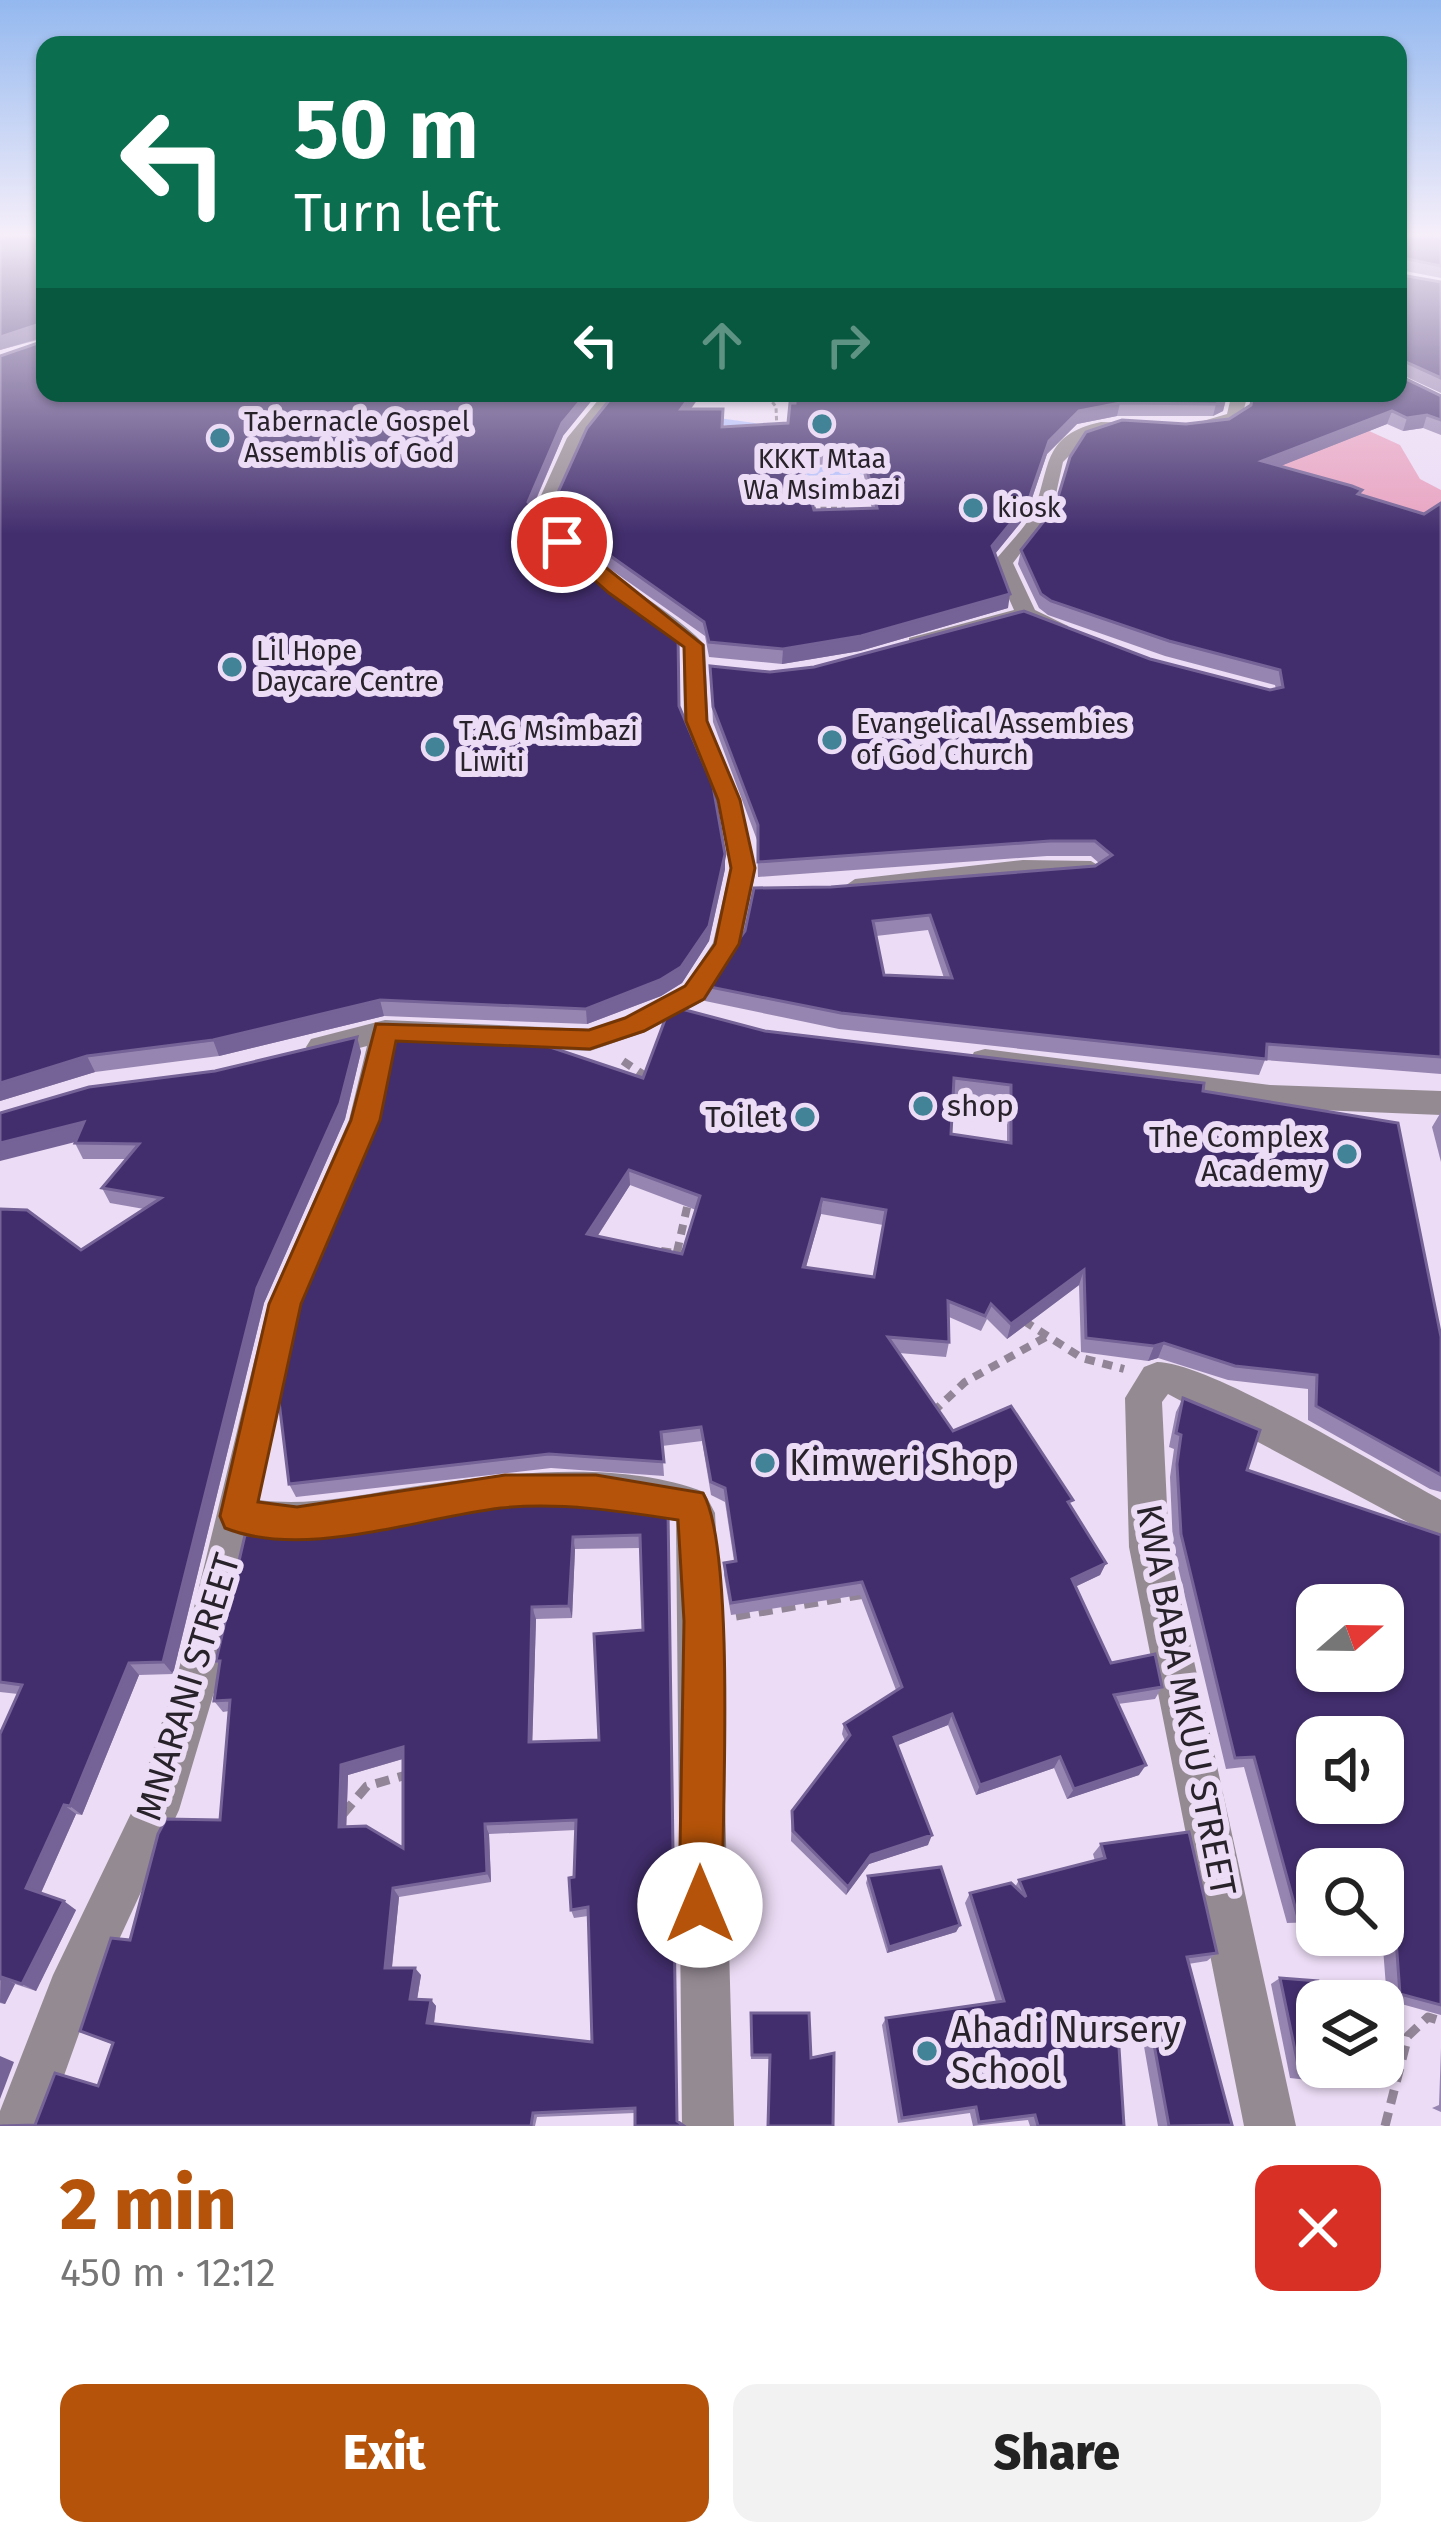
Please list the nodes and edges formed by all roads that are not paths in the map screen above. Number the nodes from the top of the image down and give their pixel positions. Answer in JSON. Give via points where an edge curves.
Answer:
{"nodes":[{"id":1,"x":606,"y":402,"type":"edge"},
{"id":2,"x":1238,"y":402,"type":"edge"},
{"id":3,"x":1185,"y":428,"type":"edge"},
{"id":4,"x":1162,"y":429,"type":"edge"},
{"id":5,"x":1026,"y":614,"type":"junction"},
{"id":6,"x":1078,"y":639,"type":"edge"},
{"id":7,"x":886,"y":653,"type":"edge"},
{"id":8,"x":1091,"y":869,"type":"edge"},
{"id":9,"x":837,"y":889,"type":"edge"},
{"id":10,"x":673,"y":1007,"type":"junction"},
{"id":11,"x":712,"y":1021,"type":"edge"},
{"id":12,"x":385,"y":1031,"type":"junction"},
{"id":13,"x":295,"y":1054,"type":"edge"},
{"id":14,"x":952,"y":1056,"type":"edge"},
{"id":15,"x":1441,"y":1103,"type":"edge"},
{"id":16,"x":238,"y":1516,"type":"junction"},
{"id":17,"x":1441,"y":1522,"type":"edge"},
{"id":18,"x":20,"y":2126,"type":"edge"},
{"id":19,"x":708,"y":2126,"type":"edge"},
{"id":20,"x":1270,"y":2126,"type":"edge"}],
"edges":[{"from":1,"to":10,"type":"street","via":[[576,438],[542,513],[588,566],[694,645],[707,670],[696,721],[735,823],[750,890],[727,944],[694,993]]},
{"from":2,"to":3,"type":"street","via":[[1226,424]]},
{"from":4,"to":5,"type":"street","via":[[1092,428],[1054,461],[1042,512],[1008,556]]},
{"from":5,"to":6,"type":"street"},
{"from":5,"to":7,"type":"street"},
{"from":8,"to":9,"type":"street","via":[[1023,868]]},
{"from":10,"to":11,"type":"street"},
{"from":10,"to":12,"type":"street","via":[[590,1040]]},
{"from":12,"to":13,"type":"street"},
{"from":12,"to":16,"type":"street","name":"MNARANI STREET","via":[[365,1120],[285,1304]]},
{"from":14,"to":15,"type":"street","via":[[1330,1103]]},
{"from":16,"to":18,"type":"street","name":"MNARANI STREET","via":[[156,1810],[70,1992]]},
{"from":16,"to":19,"type":"street","via":[[297,1524],[505,1491],[596,1491],[690,1504],[703,1621],[700,1994]]},
{"from":17,"to":20,"type":"street","name":"KWA BABA MKUU STREET","via":[[1171,1378],[1157,1378],[1144,1398],[1149,1547]]}]}
